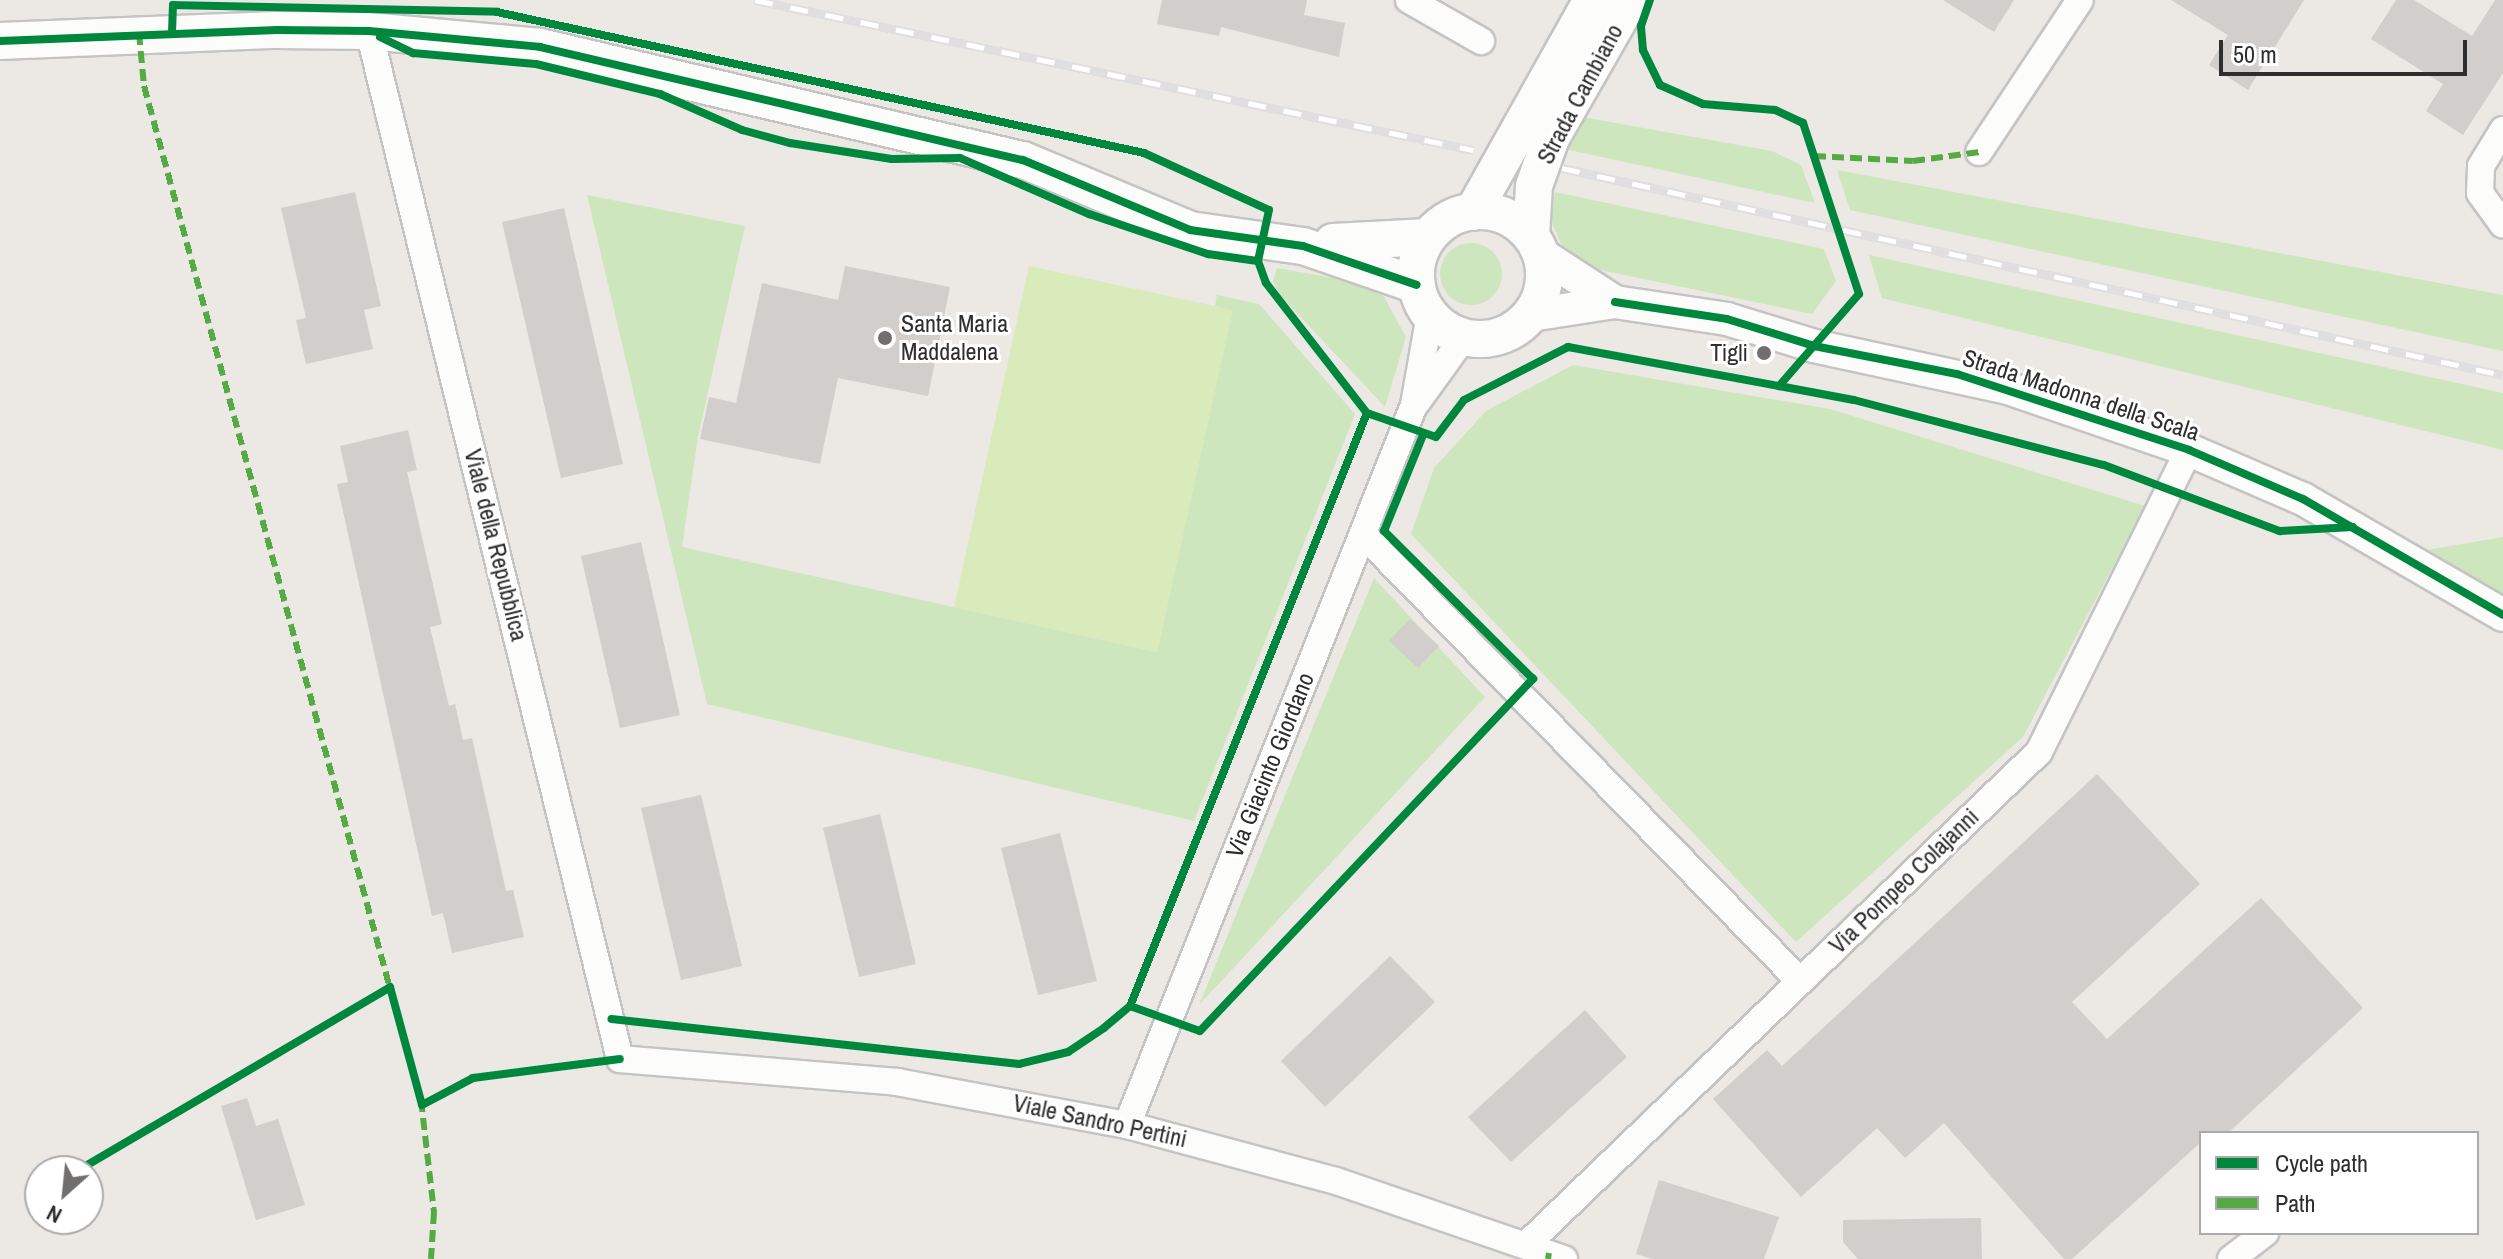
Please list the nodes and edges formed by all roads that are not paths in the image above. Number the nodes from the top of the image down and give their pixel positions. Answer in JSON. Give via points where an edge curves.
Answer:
{"nodes":[{"id":1,"x":1409,"y":0,"type":"edge"},
{"id":2,"x":1592,"y":0,"type":"edge"},
{"id":3,"x":1630,"y":0,"type":"edge"},
{"id":4,"x":2080,"y":0,"type":"edge"},
{"id":5,"x":369,"y":31,"type":"junction"},
{"id":6,"x":0,"y":41,"type":"edge"},
{"id":7,"x":1481,"y":41,"type":"dead end"},
{"id":8,"x":2503,"y":130,"type":"edge"},
{"id":9,"x":1979,"y":152,"type":"dead end"},
{"id":10,"x":1473,"y":212,"type":"junction"},
{"id":11,"x":2503,"y":225,"type":"edge"},
{"id":12,"x":1428,"y":237,"type":"junction"},
{"id":13,"x":1536,"y":245,"type":"junction"},
{"id":14,"x":1303,"y":246,"type":"junction"},
{"id":15,"x":1423,"y":300,"type":"junction"},
{"id":16,"x":1615,"y":302,"type":"junction"},
{"id":17,"x":1531,"y":315,"type":"junction"},
{"id":18,"x":1464,"y":337,"type":"junction"},
{"id":19,"x":1414,"y":405,"type":"junction"},
{"id":20,"x":2189,"y":450,"type":"junction"},
{"id":21,"x":1363,"y":534,"type":"junction"},
{"id":22,"x":2503,"y":615,"type":"edge"},
{"id":23,"x":1800,"y":981,"type":"junction"},
{"id":24,"x":620,"y":1059,"type":"joint"},
{"id":25,"x":1127,"y":1125,"type":"junction"},
{"id":26,"x":2262,"y":1235,"type":"edge"},
{"id":27,"x":1526,"y":1245,"type":"junction"},
{"id":28,"x":1564,"y":1259,"type":"edge"},
{"id":29,"x":2231,"y":1259,"type":"edge"}],
"edges":[{"from":1,"to":7,"type":"street"},
{"from":2,"to":10,"type":"main road","name":"Strada Cambiano"},
{"from":3,"to":13,"type":"main road","name":"Strada Cambiano","via":[[1551,138],[1534,186]]},
{"from":4,"to":9,"type":"street"},
{"from":5,"to":6,"type":"main road","via":[[139,33]]},
{"from":5,"to":14,"type":"main road","via":[[540,47],[906,129],[1023,160],[1190,230]]},
{"from":5,"to":24,"type":"street","name":"Viale della Repubblica"},
{"from":8,"to":11,"type":"street","via":[[2481,166],[2480,193]]},
{"from":10,"to":12,"type":"main road","via":[[1456,216]]},
{"from":10,"to":13,"type":"main road","via":[[1515,221]]},
{"from":12,"to":14,"type":"main road"},
{"from":12,"to":15,"type":"main road","via":[[1416,268]]},
{"from":13,"to":16,"type":"street"},
{"from":13,"to":17,"type":"main road","via":[[1541,297]]},
{"from":14,"to":15,"type":"main road"},
{"from":15,"to":18,"type":"main road"},
{"from":15,"to":19,"type":"street"},
{"from":16,"to":17,"type":"street"},
{"from":16,"to":20,"type":"street","name":"Strada Madonna della Scala","via":[[1727,319],[1814,346],[1957,374]]},
{"from":17,"to":18,"type":"main road","via":[[1500,336]]},
{"from":18,"to":19,"type":"street"},
{"from":19,"to":21,"type":"street","name":"Via Giacinto Giordano"},
{"from":20,"to":22,"type":"street","name":"Strada Madonna della Scala","via":[[2303,499]]},
{"from":20,"to":23,"type":"street","name":"Via Pompeo Colajanni","via":[[2039,752]]},
{"from":21,"to":23,"type":"street"},
{"from":21,"to":25,"type":"street","name":"Via Giacinto Giordano"},
{"from":23,"to":27,"type":"street","name":"Via Pompeo Colajanni"},
{"from":24,"to":25,"type":"street","name":"Viale Sandro Pertini","via":[[897,1082]]},
{"from":25,"to":27,"type":"street","name":"Viale Sandro Pertini","via":[[1323,1176]]},
{"from":26,"to":29,"type":"street"},
{"from":27,"to":28,"type":"street","name":"Viale Sandro Pertini"}]}
